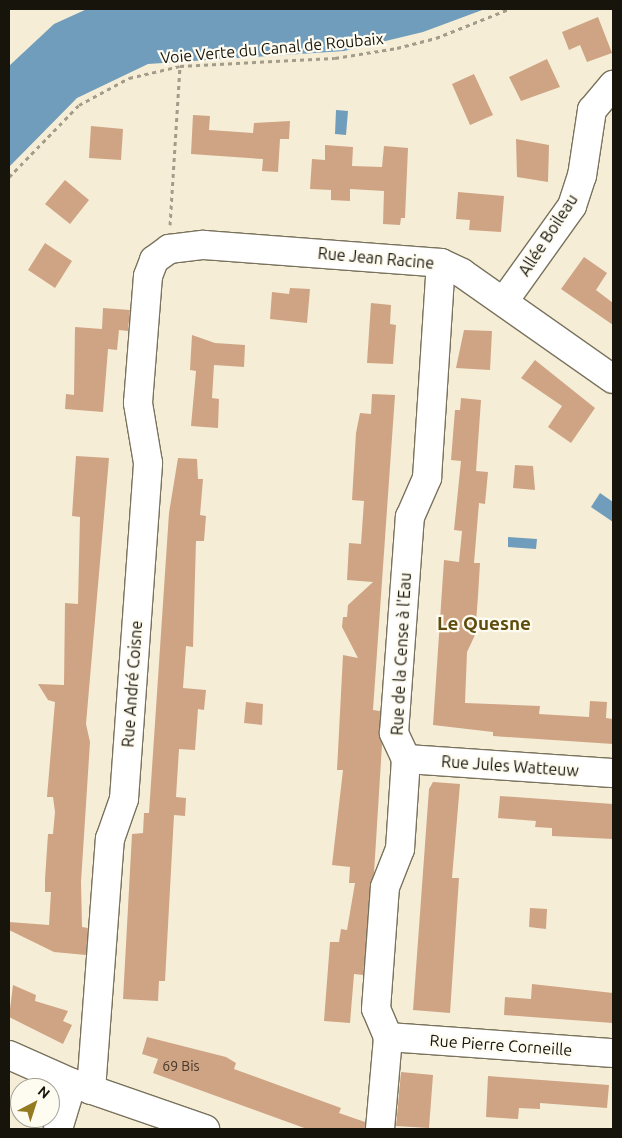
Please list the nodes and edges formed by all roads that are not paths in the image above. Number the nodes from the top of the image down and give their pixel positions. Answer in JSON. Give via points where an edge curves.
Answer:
{"nodes":[{"id":1,"x":613,"y":85,"type":"edge"},
{"id":2,"x":441,"y":263,"type":"junction"},
{"id":3,"x":148,"y":276,"type":"joint"},
{"id":4,"x":504,"y":301,"type":"junction"},
{"id":5,"x":613,"y":379,"type":"edge"},
{"id":6,"x":406,"y":759,"type":"junction"},
{"id":7,"x":613,"y":773,"type":"edge"},
{"id":8,"x":388,"y":1037,"type":"junction"},
{"id":9,"x":613,"y":1053,"type":"edge"},
{"id":10,"x":9,"y":1055,"type":"edge"},
{"id":11,"x":82,"y":1087,"type":"junction"},
{"id":12,"x":58,"y":1129,"type":"edge"},
{"id":13,"x":205,"y":1129,"type":"edge"},
{"id":14,"x":380,"y":1129,"type":"edge"}],
"edges":[{"from":1,"to":4,"type":"street","name":"Allée Boileau","via":[[592,110],[582,176],[572,206]]},
{"from":2,"to":3,"type":"street","name":"Rue Jean Racine","via":[[204,245],[169,248],[154,260]]},
{"from":2,"to":4,"type":"street","name":"Rue Jean Racine"},
{"from":2,"to":6,"type":"street","name":"Rue de la Cense à l'Eau","via":[[427,478],[409,527],[394,733]]},
{"from":3,"to":11,"type":"street","name":"Rue André Coisne","via":[[137,416],[148,453],[148,473],[124,799],[110,839]]},
{"from":4,"to":5,"type":"street","name":"Rue Jean Racine"},
{"from":6,"to":7,"type":"street","name":"Rue Jules Watteuw"},
{"from":6,"to":8,"type":"street","name":"Rue de la Cense à l'Eau","via":[[400,849],[385,887],[376,1009]]},
{"from":8,"to":9,"type":"street","name":"Rue Pierre Corneille"},
{"from":8,"to":14,"type":"street","name":"Rue de la Cense à l'Eau"},
{"from":10,"to":11,"type":"street"},
{"from":11,"to":12,"type":"street","name":"Rue André Coisne"},
{"from":11,"to":13,"type":"street"}]}
